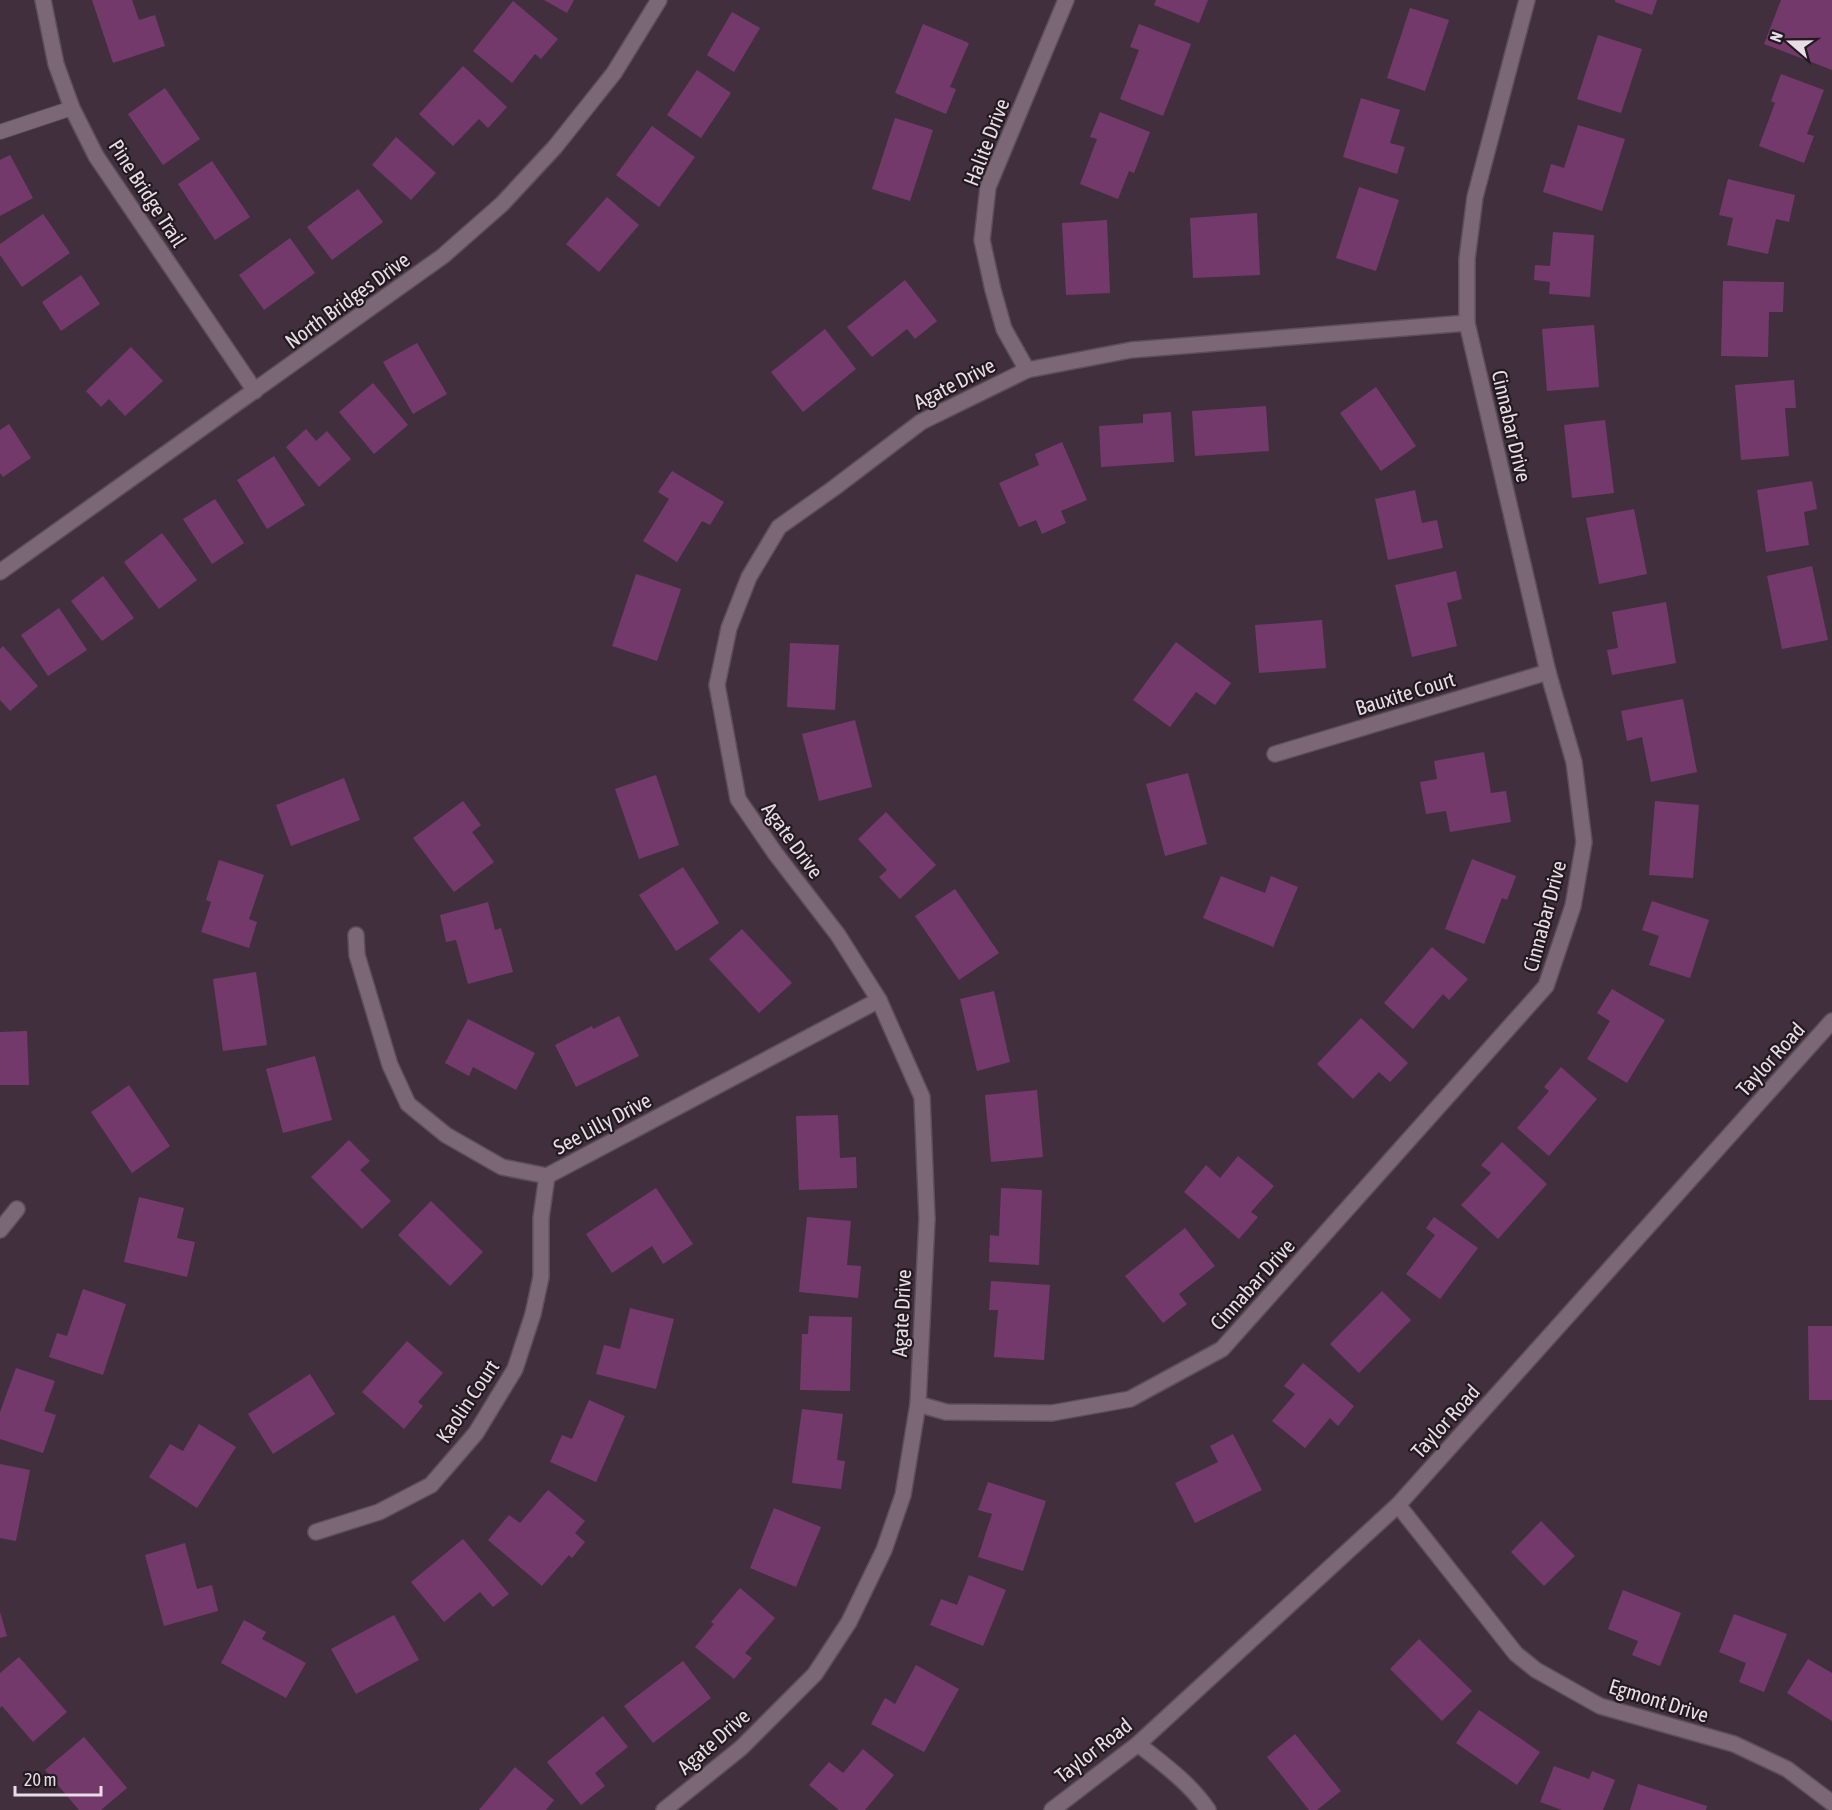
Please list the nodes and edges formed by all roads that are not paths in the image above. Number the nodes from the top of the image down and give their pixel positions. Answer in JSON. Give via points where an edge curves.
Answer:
{"nodes":[{"id":1,"x":43,"y":0,"type":"edge"},
{"id":2,"x":659,"y":0,"type":"edge"},
{"id":3,"x":1066,"y":0,"type":"edge"},
{"id":4,"x":1527,"y":0,"type":"edge"},
{"id":5,"x":72,"y":108,"type":"junction"},
{"id":6,"x":0,"y":132,"type":"edge"},
{"id":7,"x":1467,"y":323,"type":"junction"},
{"id":8,"x":1027,"y":370,"type":"junction"},
{"id":9,"x":255,"y":391,"type":"junction"},
{"id":10,"x":0,"y":572,"type":"edge"},
{"id":11,"x":1548,"y":672,"type":"junction"},
{"id":12,"x":1275,"y":754,"type":"dead end"},
{"id":13,"x":356,"y":935,"type":"dead end"},
{"id":14,"x":879,"y":1000,"type":"junction"},
{"id":15,"x":1832,"y":1021,"type":"edge"},
{"id":16,"x":547,"y":1176,"type":"junction"},
{"id":17,"x":17,"y":1209,"type":"dead end"},
{"id":18,"x":0,"y":1230,"type":"edge"},
{"id":19,"x":918,"y":1404,"type":"junction"},
{"id":20,"x":1398,"y":1506,"type":"junction"},
{"id":21,"x":316,"y":1532,"type":"dead end"},
{"id":22,"x":1138,"y":1744,"type":"junction"},
{"id":23,"x":1832,"y":1803,"type":"edge"},
{"id":24,"x":664,"y":1810,"type":"edge"},
{"id":25,"x":1052,"y":1810,"type":"edge"},
{"id":26,"x":1208,"y":1810,"type":"edge"}],
"edges":[{"from":1,"to":5,"type":"street","name":"Pine Bridge Trail","via":[[56,64]]},
{"from":2,"to":9,"type":"street","name":"North Bridges Drive","via":[[614,73],[555,147],[502,204],[443,256]]},
{"from":3,"to":8,"type":"street","name":"Halite Drive","via":[[988,187],[982,240],[1004,328]]},
{"from":4,"to":7,"type":"street","name":"Cinnabar Drive","via":[[1475,197],[1467,259]]},
{"from":5,"to":6,"type":"lane"},
{"from":5,"to":9,"type":"street","name":"Pine Bridge Trail","via":[[96,156]]},
{"from":7,"to":8,"type":"street","name":"Agate Drive","via":[[1131,350]]},
{"from":7,"to":11,"type":"street","name":"Cinnabar Drive"},
{"from":8,"to":14,"type":"street","name":"Agate Drive","via":[[921,422],[779,527],[749,577],[729,627],[717,685],[738,799],[838,936]]},
{"from":9,"to":10,"type":"street","name":"North Bridges Drive"},
{"from":11,"to":12,"type":"street","name":"Bauxite Court"},
{"from":11,"to":19,"type":"street","name":"Cinnabar Drive","via":[[1574,762],[1584,842],[1573,906],[1546,986],[1222,1349],[1130,1399],[1108,1403],[1052,1413],[946,1412]]},
{"from":13,"to":16,"type":"street","name":"See Lilly Drive","via":[[357,955],[390,1065],[408,1104],[446,1135],[502,1167]]},
{"from":14,"to":16,"type":"street","name":"See Lilly Drive"},
{"from":14,"to":19,"type":"street","name":"Agate Drive","via":[[922,1097],[927,1219]]},
{"from":15,"to":20,"type":"street","name":"Taylor Road"},
{"from":16,"to":21,"type":"street","name":"Kaolin Court","via":[[541,1218],[541,1276],[533,1314],[515,1369],[476,1433],[431,1485],[379,1512]]},
{"from":17,"to":18,"type":"street"},
{"from":19,"to":24,"type":"street","name":"Agate Drive","via":[[903,1495],[884,1550],[849,1622],[814,1674],[741,1748]]},
{"from":20,"to":22,"type":"street","name":"Taylor Road"},
{"from":20,"to":23,"type":"street","name":"Egmont Drive","via":[[1516,1654],[1536,1670],[1600,1706],[1734,1744],[1787,1769]]},
{"from":22,"to":25,"type":"street","name":"Taylor Road"},
{"from":22,"to":26,"type":"street","via":[[1173,1772]]}]}
